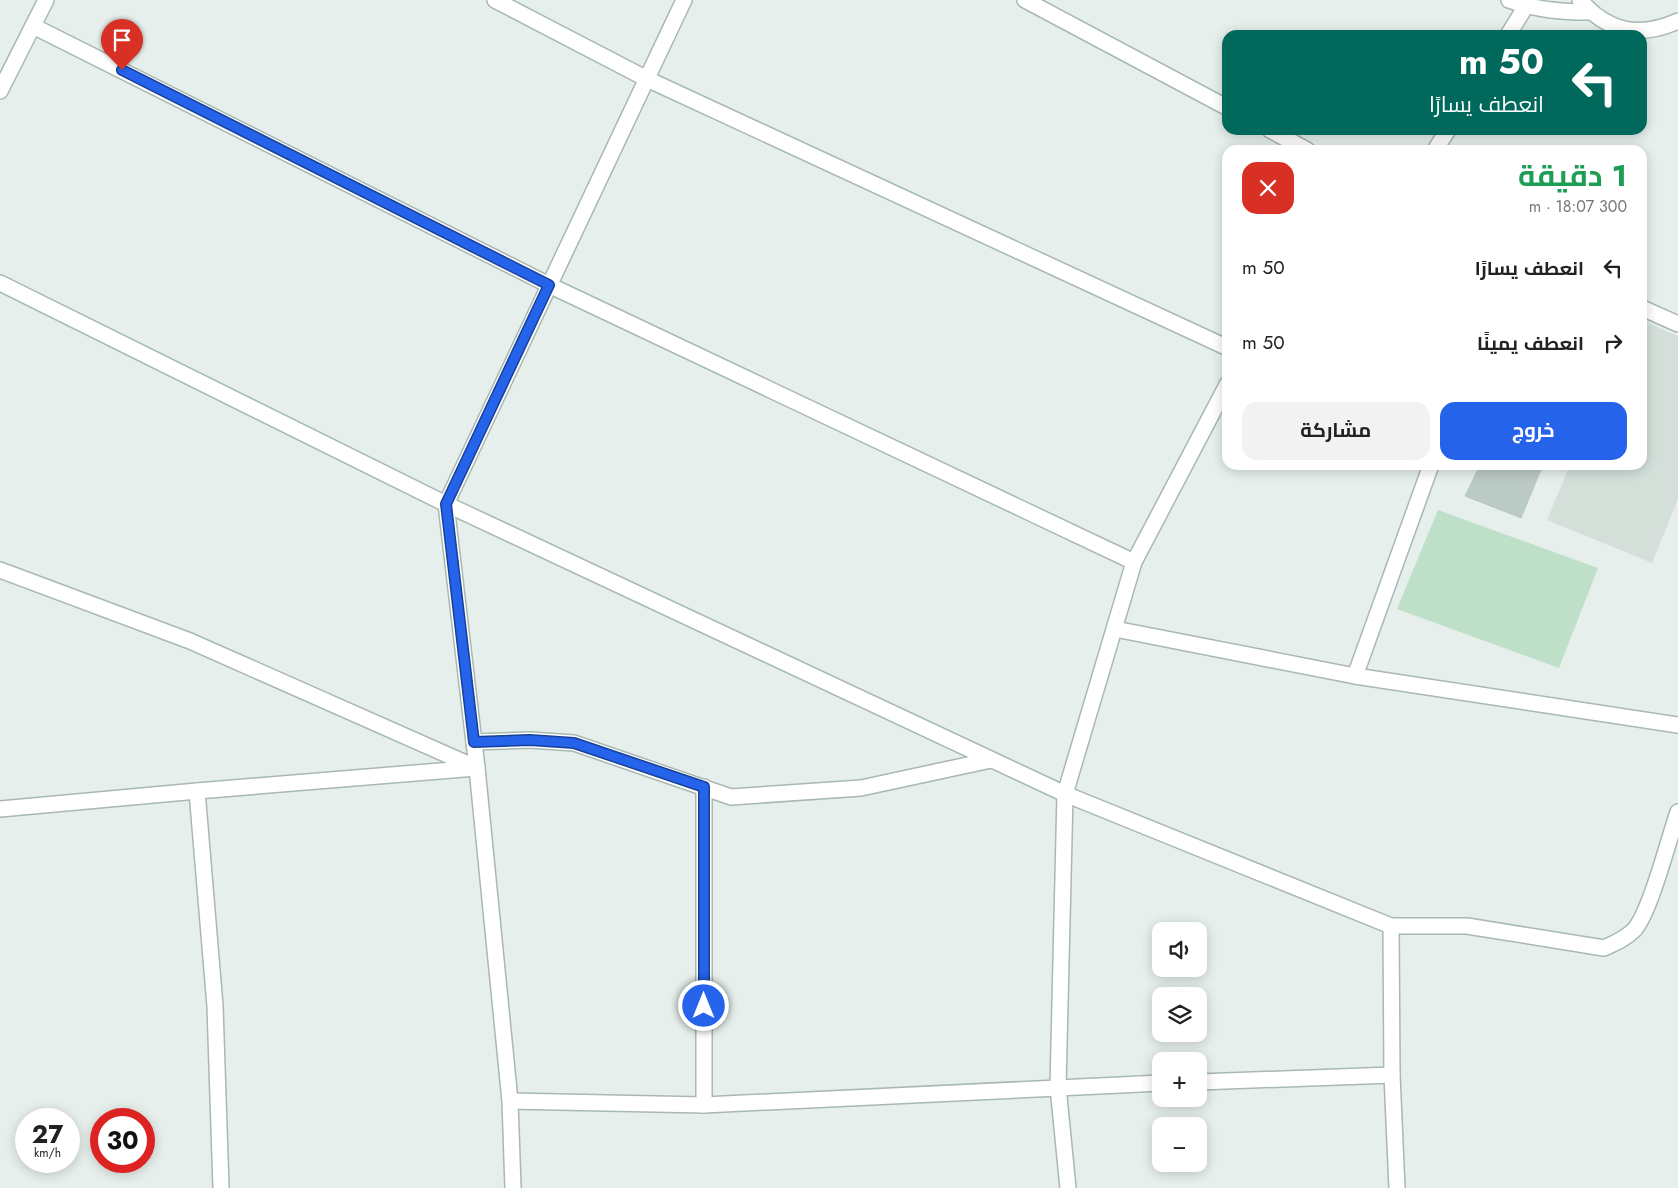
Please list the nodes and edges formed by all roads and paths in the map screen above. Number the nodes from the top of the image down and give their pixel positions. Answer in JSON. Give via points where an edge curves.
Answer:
{"nodes":[{"id":1,"x":46,"y":0,"type":"edge"},
{"id":2,"x":495,"y":0,"type":"edge"},
{"id":3,"x":684,"y":0,"type":"edge"},
{"id":4,"x":1025,"y":0,"type":"edge"},
{"id":5,"x":1509,"y":0,"type":"edge"},
{"id":6,"x":1580,"y":0,"type":"edge"},
{"id":7,"x":1526,"y":6,"type":"junction"},
{"id":8,"x":1590,"y":12,"type":"junction"},
{"id":9,"x":1678,"y":20,"type":"edge"},
{"id":10,"x":33,"y":26,"type":"junction"},
{"id":11,"x":1511,"y":30,"type":"edge"},
{"id":12,"x":647,"y":79,"type":"junction"},
{"id":13,"x":0,"y":91,"type":"edge"},
{"id":14,"x":1222,"y":105,"type":"edge"},
{"id":15,"x":1280,"y":135,"type":"edge"},
{"id":16,"x":1298,"y":145,"type":"edge"},
{"id":17,"x":0,"y":283,"type":"edge"},
{"id":18,"x":549,"y":285,"type":"junction"},
{"id":19,"x":1647,"y":310,"type":"edge"},
{"id":20,"x":1678,"y":324,"type":"edge"},
{"id":21,"x":1222,"y":345,"type":"edge"},
{"id":22,"x":1222,"y":395,"type":"edge"},
{"id":23,"x":1429,"y":470,"type":"edge"},
{"id":24,"x":446,"y":504,"type":"junction"},
{"id":25,"x":1134,"y":562,"type":"junction"},
{"id":26,"x":0,"y":570,"type":"edge"},
{"id":27,"x":1115,"y":629,"type":"junction"},
{"id":28,"x":1354,"y":676,"type":"junction"},
{"id":29,"x":1678,"y":725,"type":"edge"},
{"id":30,"x":474,"y":742,"type":"junction"},
{"id":31,"x":991,"y":760,"type":"junction"},
{"id":32,"x":477,"y":768,"type":"junction"},
{"id":33,"x":704,"y":787,"type":"junction"},
{"id":34,"x":197,"y":791,"type":"junction"},
{"id":35,"x":1065,"y":794,"type":"junction"},
{"id":36,"x":0,"y":810,"type":"edge"},
{"id":37,"x":1678,"y":812,"type":"edge"},
{"id":38,"x":1391,"y":926,"type":"junction"},
{"id":39,"x":1392,"y":1075,"type":"junction"},
{"id":40,"x":1207,"y":1082,"type":"edge"},
{"id":41,"x":1152,"y":1083,"type":"edge"},
{"id":42,"x":1058,"y":1087,"type":"junction"},
{"id":43,"x":510,"y":1100,"type":"junction"},
{"id":44,"x":704,"y":1105,"type":"junction"},
{"id":45,"x":221,"y":1188,"type":"edge"},
{"id":46,"x":513,"y":1188,"type":"edge"},
{"id":47,"x":1068,"y":1188,"type":"edge"},
{"id":48,"x":1397,"y":1188,"type":"edge"}],
"edges":[{"from":1,"to":10,"type":"street"},
{"from":2,"to":12,"type":"street"},
{"from":3,"to":12,"type":"street"},
{"from":4,"to":14,"type":"street"},
{"from":5,"to":7,"type":"street"},
{"from":6,"to":8,"type":"street"},
{"from":7,"to":8,"type":"street","via":[[1558,12]]},
{"from":7,"to":11,"type":"street"},
{"from":8,"to":9,"type":"street","via":[[1624,30],[1652,30]]},
{"from":10,"to":13,"type":"street"},
{"from":10,"to":18,"type":"street"},
{"from":12,"to":18,"type":"street"},
{"from":12,"to":21,"type":"street"},
{"from":15,"to":16,"type":"street"},
{"from":17,"to":24,"type":"street"},
{"from":18,"to":24,"type":"street"},
{"from":18,"to":25,"type":"street"},
{"from":19,"to":20,"type":"street"},
{"from":22,"to":25,"type":"street"},
{"from":23,"to":28,"type":"street"},
{"from":24,"to":30,"type":"street"},
{"from":24,"to":31,"type":"street"},
{"from":25,"to":27,"type":"street"},
{"from":26,"to":32,"type":"street","via":[[190,641]]},
{"from":27,"to":28,"type":"street"},
{"from":27,"to":35,"type":"street"},
{"from":28,"to":29,"type":"street"},
{"from":30,"to":32,"type":"street"},
{"from":30,"to":33,"type":"street","via":[[530,740],[574,743]]},
{"from":31,"to":33,"type":"street","via":[[861,788],[731,797]]},
{"from":31,"to":35,"type":"street"},
{"from":32,"to":34,"type":"street"},
{"from":32,"to":43,"type":"street"},
{"from":33,"to":44,"type":"street"},
{"from":34,"to":36,"type":"street"},
{"from":34,"to":45,"type":"street","via":[[215,1006]]},
{"from":35,"to":38,"type":"street"},
{"from":35,"to":42,"type":"street"},
{"from":37,"to":38,"type":"street","via":[[1646,908],[1635,929],[1624,940],[1604,948],[1467,926]]},
{"from":38,"to":39,"type":"street"},
{"from":39,"to":40,"type":"street"},
{"from":39,"to":48,"type":"street"},
{"from":41,"to":42,"type":"street"},
{"from":42,"to":44,"type":"street"},
{"from":42,"to":47,"type":"street"},
{"from":43,"to":44,"type":"street"},
{"from":43,"to":46,"type":"street"}]}
